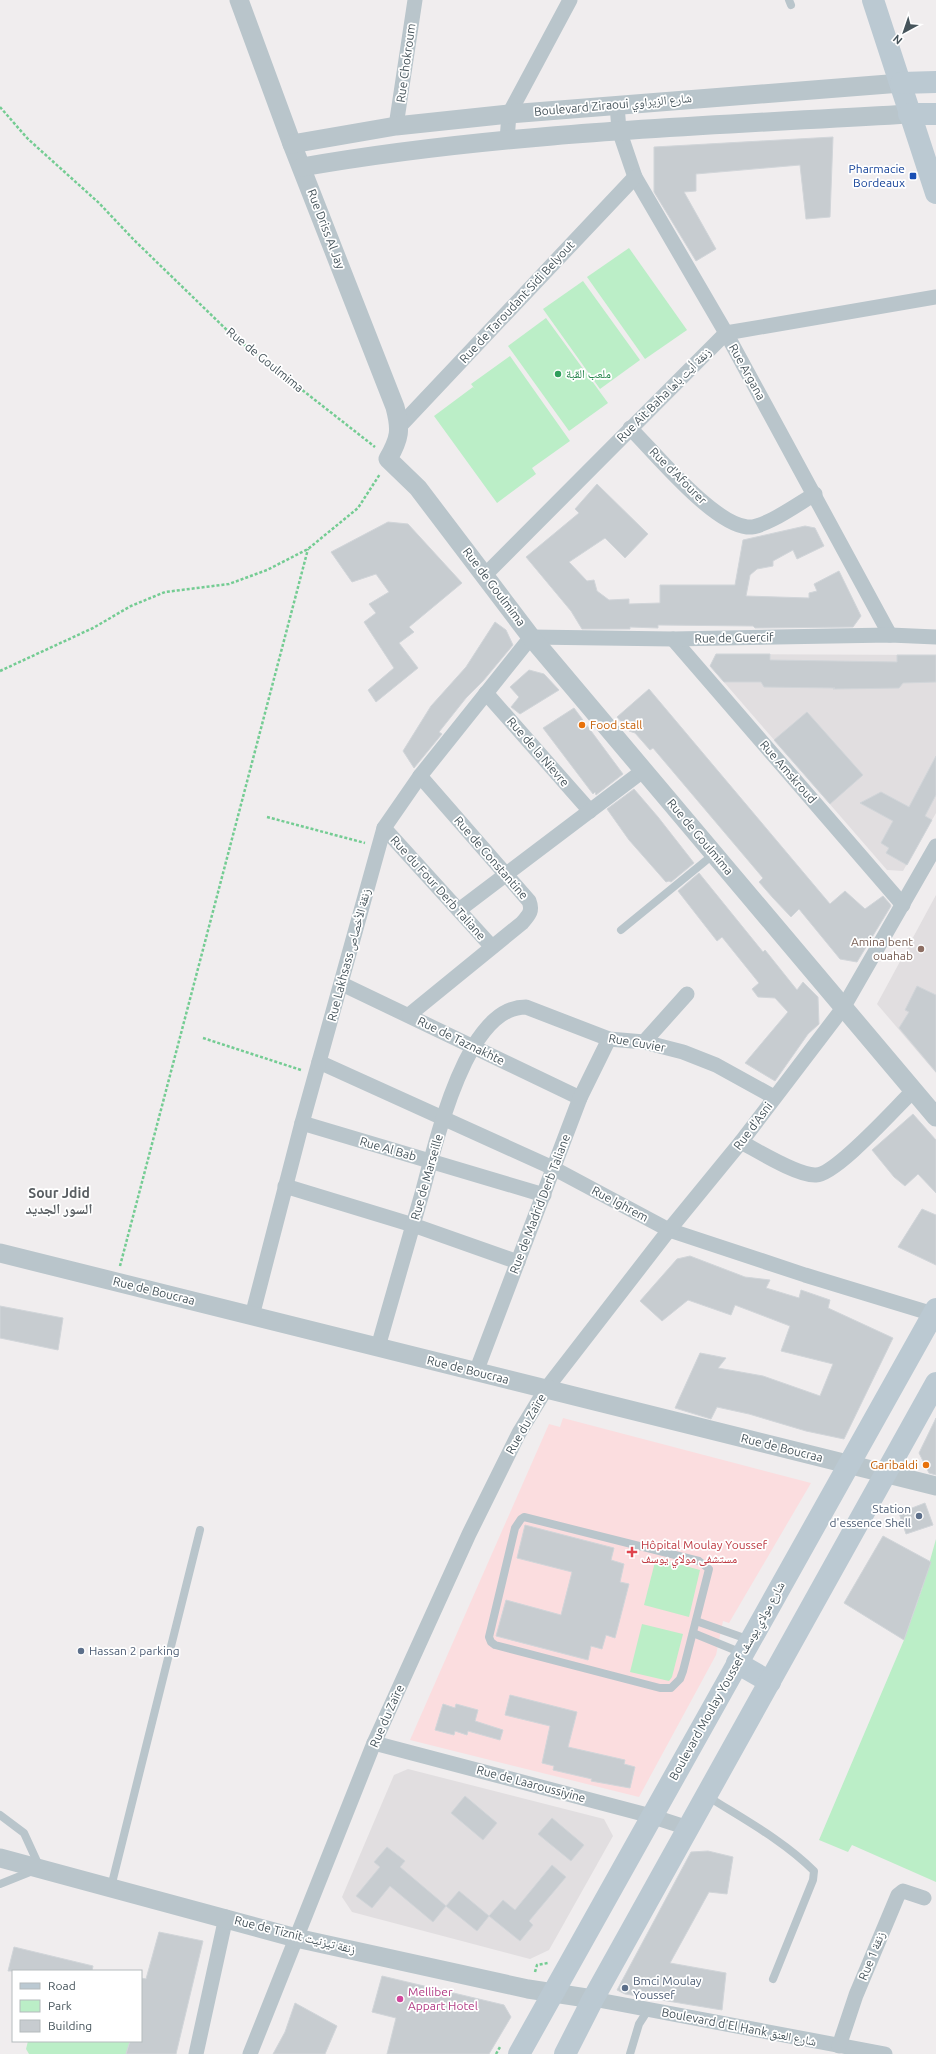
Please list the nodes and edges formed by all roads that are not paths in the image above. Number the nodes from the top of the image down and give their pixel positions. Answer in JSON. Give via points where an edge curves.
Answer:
{"nodes":[{"id":1,"x":239,"y":0,"type":"edge"},
{"id":2,"x":415,"y":0,"type":"edge"},
{"id":3,"x":570,"y":0,"type":"edge"},
{"id":4,"x":873,"y":0,"type":"edge"},
{"id":5,"x":901,"y":82,"type":"junction"},
{"id":6,"x":936,"y":82,"type":"edge"},
{"id":7,"x":618,"y":105,"type":"junction"},
{"id":8,"x":509,"y":114,"type":"junction"},
{"id":9,"x":909,"y":114,"type":"junction"},
{"id":10,"x":936,"y":114,"type":"edge"},
{"id":11,"x":396,"y":126,"type":"junction"},
{"id":12,"x":619,"y":130,"type":"junction"},
{"id":13,"x":507,"y":140,"type":"junction"},
{"id":14,"x":292,"y":144,"type":"junction"},
{"id":15,"x":302,"y":167,"type":"junction"},
{"id":16,"x":634,"y":177,"type":"junction"},
{"id":17,"x":936,"y":193,"type":"edge"},
{"id":18,"x":936,"y":297,"type":"edge"},
{"id":19,"x":726,"y":333,"type":"junction"},
{"id":20,"x":400,"y":426,"type":"junction"},
{"id":21,"x":630,"y":428,"type":"junction"},
{"id":22,"x":815,"y":494,"type":"junction"},
{"id":23,"x":485,"y":575,"type":"junction"},
{"id":24,"x":890,"y":635,"type":"junction"},
{"id":25,"x":531,"y":637,"type":"junction"},
{"id":26,"x":936,"y":637,"type":"edge"},
{"id":27,"x":673,"y":639,"type":"junction"},
{"id":28,"x":486,"y":693,"type":"junction"},
{"id":29,"x":644,"y":770,"type":"junction"},
{"id":30,"x":420,"y":776,"type":"junction"},
{"id":31,"x":590,"y":811,"type":"junction"},
{"id":32,"x":384,"y":828,"type":"junction"},
{"id":33,"x":936,"y":846,"type":"edge"},
{"id":34,"x":714,"y":854,"type":"junction"},
{"id":35,"x":932,"y":865,"type":"edge"},
{"id":36,"x":506,"y":874,"type":"junction"},
{"id":37,"x":903,"y":906,"type":"junction"},
{"id":38,"x":459,"y":910,"type":"junction"},
{"id":39,"x":622,"y":930,"type":"dead end"},
{"id":40,"x":492,"y":947,"type":"junction"},
{"id":41,"x":342,"y":984,"type":"junction"},
{"id":42,"x":686,"y":994,"type":"dead end"},
{"id":43,"x":843,"y":1008,"type":"junction"},
{"id":44,"x":409,"y":1015,"type":"junction"},
{"id":45,"x":496,"y":1017,"type":"joint"},
{"id":46,"x":609,"y":1039,"type":"junction"},
{"id":47,"x":644,"y":1042,"type":"junction"},
{"id":48,"x":473,"y":1047,"type":"junction"},
{"id":49,"x":317,"y":1068,"type":"junction"},
{"id":50,"x":913,"y":1091,"type":"junction"},
{"id":51,"x":774,"y":1097,"type":"junction"},
{"id":52,"x":580,"y":1098,"type":"junction"},
{"id":53,"x":936,"y":1117,"type":"edge"},
{"id":54,"x":444,"y":1120,"type":"junction"},
{"id":55,"x":302,"y":1123,"type":"junction"},
{"id":56,"x":741,"y":1142,"type":"junction"},
{"id":57,"x":430,"y":1161,"type":"junction"},
{"id":58,"x":553,"y":1168,"type":"junction"},
{"id":59,"x":285,"y":1186,"type":"junction"},
{"id":60,"x":544,"y":1195,"type":"junction"},
{"id":61,"x":413,"y":1225,"type":"junction"},
{"id":62,"x":669,"y":1230,"type":"junction"},
{"id":63,"x":0,"y":1252,"type":"edge"},
{"id":64,"x":518,"y":1262,"type":"junction"},
{"id":65,"x":935,"y":1311,"type":"edge"},
{"id":66,"x":252,"y":1316,"type":"junction"},
{"id":67,"x":378,"y":1347,"type":"junction"},
{"id":68,"x":476,"y":1372,"type":"junction"},
{"id":69,"x":936,"y":1383,"type":"edge"},
{"id":70,"x":546,"y":1389,"type":"junction"},
{"id":71,"x":850,"y":1465,"type":"junction"},
{"id":72,"x":886,"y":1474,"type":"junction"},
{"id":73,"x":936,"y":1486,"type":"edge"},
{"id":74,"x":200,"y":1530,"type":"dead end"},
{"id":75,"x":696,"y":1621,"type":"junction"},
{"id":76,"x":693,"y":1633,"type":"junction"},
{"id":77,"x":743,"y":1652,"type":"junction"},
{"id":78,"x":770,"y":1682,"type":"junction"},
{"id":79,"x":374,"y":1743,"type":"junction"},
{"id":80,"x":706,"y":1796,"type":"junction"},
{"id":81,"x":0,"y":1815,"type":"edge"},
{"id":82,"x":651,"y":1816,"type":"junction"},
{"id":83,"x":688,"y":1828,"type":"junction"},
{"id":84,"x":0,"y":1858,"type":"edge"},
{"id":85,"x":40,"y":1868,"type":"junction"},
{"id":86,"x":0,"y":1884,"type":"edge"},
{"id":87,"x":111,"y":1887,"type":"junction"},
{"id":88,"x":924,"y":1898,"type":"dead end"},
{"id":89,"x":226,"y":1918,"type":"junction"},
{"id":90,"x":296,"y":1938,"type":"junction"},
{"id":91,"x":773,"y":1979,"type":"dead end"},
{"id":92,"x":552,"y":1993,"type":"junction"},
{"id":93,"x":593,"y":1999,"type":"junction"},
{"id":94,"x":648,"y":2010,"type":"junction"},
{"id":95,"x":839,"y":2046,"type":"junction"},
{"id":96,"x":196,"y":2054,"type":"edge"},
{"id":97,"x":250,"y":2054,"type":"edge"},
{"id":98,"x":519,"y":2054,"type":"edge"},
{"id":99,"x":565,"y":2054,"type":"edge"},
{"id":100,"x":630,"y":2054,"type":"edge"},
{"id":101,"x":885,"y":2054,"type":"edge"}],
"edges":[{"from":1,"to":14,"type":"street","name":"Rue Driss Al Jay"},
{"from":2,"to":11,"type":"street","name":"Rue Chokroum"},
{"from":3,"to":8,"type":"street"},
{"from":4,"to":5,"type":"main road"},
{"from":5,"to":6,"type":"main road","name":"Boulevard Ziraoui شارع الزيراوي"},
{"from":5,"to":7,"type":"street","name":"Boulevard Ziraoui شارع الزيراوي"},
{"from":5,"to":9,"type":"main road"},
{"from":7,"to":8,"type":"street","name":"Boulevard Ziraoui شارع الزيراوي"},
{"from":7,"to":12,"type":"street","name":"Rue Argana"},
{"from":8,"to":11,"type":"street","name":"Boulevard Ziraoui شارع الزيراوي"},
{"from":8,"to":13,"type":"street"},
{"from":9,"to":10,"type":"main road"},
{"from":9,"to":12,"type":"street"},
{"from":9,"to":17,"type":"main road"},
{"from":11,"to":14,"type":"street","name":"Boulevard Ziraoui شارع الزيراوي"},
{"from":12,"to":13,"type":"street"},
{"from":12,"to":16,"type":"street","name":"Rue Argana"},
{"from":13,"to":15,"type":"street","via":[[366,156]]},
{"from":14,"to":15,"type":"street","name":"Rue Driss Al Jay"},
{"from":15,"to":20,"type":"street","name":"Rue Driss Al Jay","via":[[395,407]]},
{"from":16,"to":19,"type":"street","name":"Rue Argana"},
{"from":16,"to":20,"type":"street","name":"Rue de Taroudant Sidi Belyout"},
{"from":18,"to":19,"type":"street"},
{"from":19,"to":21,"type":"street","name":"Rue Ait Baha زنقة أيت باها"},
{"from":19,"to":22,"type":"street","name":"Rue Argana"},
{"from":20,"to":23,"type":"street","name":"Rue de Goulmima","via":[[388,459],[418,488]]},
{"from":21,"to":22,"type":"street","name":"Rue d'Afourer","via":[[705,504],[736,523],[748,527],[765,523]]},
{"from":21,"to":23,"type":"street","name":"Rue Ait Baha زنقة أيت باها"},
{"from":22,"to":24,"type":"street","name":"Rue Argana"},
{"from":23,"to":25,"type":"street","name":"Rue de Goulmima"},
{"from":24,"to":26,"type":"street","name":"Rue de Guercif"},
{"from":24,"to":27,"type":"street","name":"Rue de Guercif"},
{"from":25,"to":27,"type":"street","name":"Rue de Guercif"},
{"from":25,"to":28,"type":"street","name":"Rue Lakhsass زنقة الأخصاص"},
{"from":25,"to":29,"type":"street","name":"Rue de Goulmima"},
{"from":27,"to":37,"type":"street","name":"Rue Amskroud"},
{"from":28,"to":30,"type":"street","name":"Rue Lakhsass زنقة الأخصاص"},
{"from":28,"to":31,"type":"street","name":"Rue de la Nievre"},
{"from":29,"to":31,"type":"street"},
{"from":29,"to":34,"type":"street","name":"Rue de Goulmima"},
{"from":30,"to":32,"type":"street","name":"Rue Lakhsass زنقة الأخصاص"},
{"from":30,"to":36,"type":"street","name":"Rue de Constantine"},
{"from":31,"to":36,"type":"street"},
{"from":32,"to":38,"type":"street","name":"Rue du Four Derb Taliane"},
{"from":32,"to":41,"type":"street","name":"Rue Lakhsass زنقة الأخصاص"},
{"from":33,"to":35,"type":"street","name":"Rue d'Asni"},
{"from":34,"to":39,"type":"lane"},
{"from":34,"to":43,"type":"street","name":"Rue de Goulmima"},
{"from":35,"to":37,"type":"street","name":"Rue d'Asni"},
{"from":36,"to":38,"type":"street"},
{"from":36,"to":40,"type":"street","name":"Rue de Constantine","via":[[529,901],[531,909],[522,923]]},
{"from":37,"to":43,"type":"street","name":"Rue d'Asni"},
{"from":38,"to":40,"type":"street","name":"Rue du Four Derb Taliane"},
{"from":40,"to":44,"type":"street","name":"Rue de Constantine"},
{"from":41,"to":44,"type":"street","name":"Rue de Taznakhte"},
{"from":41,"to":49,"type":"street","name":"Rue Lakhsass زنقة الأخصاص"},
{"from":42,"to":47,"type":"street"},
{"from":43,"to":50,"type":"street","name":"Rue de Goulmima"},
{"from":43,"to":51,"type":"street","name":"Rue d'Asni"},
{"from":44,"to":48,"type":"street","name":"Rue de Taznakhte"},
{"from":45,"to":46,"type":"street","name":"Rue Cuvier","via":[[512,1008],[526,1007]]},
{"from":45,"to":48,"type":"street","name":"Rue de Marseille"},
{"from":46,"to":47,"type":"street","name":"Rue Cuvier"},
{"from":46,"to":52,"type":"street","name":"Rue de Madrid Derb Taliane"},
{"from":47,"to":51,"type":"street","name":"Rue Cuvier","via":[[683,1052],[716,1065]]},
{"from":48,"to":52,"type":"street","name":"Rue de Taznakhte"},
{"from":48,"to":54,"type":"street","name":"Rue de Marseille"},
{"from":49,"to":54,"type":"street","name":"Rue Ighrem"},
{"from":49,"to":55,"type":"street","name":"Rue Lakhsass زنقة الأخصاص"},
{"from":50,"to":53,"type":"street","name":"Rue de Goulmima"},
{"from":50,"to":56,"type":"street","via":[[848,1155],[825,1173],[805,1174]]},
{"from":51,"to":56,"type":"street","name":"Rue d'Asni"},
{"from":52,"to":58,"type":"street","name":"Rue de Madrid Derb Taliane"},
{"from":54,"to":57,"type":"street","name":"Rue de Marseille"},
{"from":54,"to":58,"type":"street","name":"Rue Ighrem"},
{"from":55,"to":57,"type":"street","name":"Rue Al Bab"},
{"from":55,"to":59,"type":"street","name":"Rue Lakhsass زنقة الأخصاص"},
{"from":56,"to":62,"type":"street","name":"Rue d'Asni"},
{"from":57,"to":60,"type":"street","name":"Rue Al Bab"},
{"from":57,"to":61,"type":"street","name":"Rue de Marseille"},
{"from":58,"to":60,"type":"street","name":"Rue de Madrid Derb Taliane"},
{"from":58,"to":62,"type":"street","name":"Rue Ighrem"},
{"from":59,"to":61,"type":"street"},
{"from":59,"to":66,"type":"street","name":"Rue Lakhsass زنقة الأخصاص"},
{"from":60,"to":64,"type":"street","name":"Rue de Madrid Derb Taliane"},
{"from":61,"to":64,"type":"street"},
{"from":61,"to":67,"type":"street","name":"Rue de Marseille"},
{"from":62,"to":65,"type":"street","name":"Rue Ighrem","via":[[805,1275]]},
{"from":62,"to":70,"type":"street","name":"Rue d'Asni"},
{"from":63,"to":66,"type":"street","name":"Rue de Boucraa"},
{"from":64,"to":68,"type":"street","name":"Rue de Madrid Derb Taliane"},
{"from":65,"to":71,"type":"main road","name":"Boulevard Moulay Youssef شارع مولاي يوسف"},
{"from":66,"to":67,"type":"street","name":"Rue de Boucraa"},
{"from":67,"to":68,"type":"street","name":"Rue de Boucraa"},
{"from":68,"to":70,"type":"street","name":"Rue de Boucraa"},
{"from":69,"to":72,"type":"main road"},
{"from":70,"to":71,"type":"street","name":"Rue de Boucraa"},
{"from":70,"to":79,"type":"street","name":"Rue du Zaïre","via":[[519,1434],[469,1534]]},
{"from":71,"to":72,"type":"street","name":"Rue de Boucraa"},
{"from":71,"to":77,"type":"main road","name":"Boulevard Moulay Youssef شارع مولاي يوسف"},
{"from":72,"to":73,"type":"street","name":"Rue de Boucraa"},
{"from":72,"to":78,"type":"main road"},
{"from":74,"to":87,"type":"lane"},
{"from":75,"to":76,"type":"lane"},
{"from":75,"to":76,"type":"lane","via":[[709,1569],[699,1561],[524,1517],[517,1523],[490,1637],[491,1642],[665,1690],[671,1688],[680,1678]]},
{"from":75,"to":77,"type":"lane"},
{"from":76,"to":77,"type":"lane"},
{"from":77,"to":78,"type":"main road"},
{"from":77,"to":82,"type":"main road","name":"Boulevard Moulay Youssef شارع مولاي يوسف"},
{"from":78,"to":80,"type":"main road"},
{"from":79,"to":82,"type":"street","name":"Rue de Laaroussiyine"},
{"from":79,"to":90,"type":"street","name":"Rue du Zaïre"},
{"from":80,"to":83,"type":"main road"},
{"from":80,"to":91,"type":"lane","via":[[768,1835],[801,1858],[814,1871],[814,1880]]},
{"from":81,"to":85,"type":"lane","via":[[24,1833]]},
{"from":82,"to":83,"type":"street","name":"Rue de Laaroussiyine"},
{"from":82,"to":92,"type":"main road","name":"Boulevard Moulay Youssef شارع مولاي يوسف"},
{"from":83,"to":93,"type":"main road"},
{"from":84,"to":85,"type":"street","name":"Rue de Tiznit زنقة تيزنيت"},
{"from":85,"to":86,"type":"lane"},
{"from":85,"to":87,"type":"street","name":"Rue de Tiznit زنقة تيزنيت"},
{"from":87,"to":89,"type":"street","name":"Rue de Tiznit زنقة تيزنيت"},
{"from":88,"to":95,"type":"street","name":"Rue 1 زنقة","via":[[903,1891],[898,1895],[856,1995]]},
{"from":89,"to":90,"type":"street","name":"Rue de Tiznit زنقة تيزنيت"},
{"from":89,"to":96,"type":"street"},
{"from":90,"to":92,"type":"street","name":"Rue de Tiznit زنقة تيزنيت"},
{"from":90,"to":97,"type":"street","name":"Rue du Zaïre"},
{"from":92,"to":93,"type":"street","name":"Rue de Tiznit زنقة تيزنيت"},
{"from":92,"to":98,"type":"main road","name":"Boulevard Moulay Youssef شارع مولاي يوسف"},
{"from":93,"to":94,"type":"street","name":"Boulevard d'El Hank شارع العنق"},
{"from":93,"to":99,"type":"main road"},
{"from":94,"to":95,"type":"street","name":"Boulevard d'El Hank شارع العنق"},
{"from":94,"to":100,"type":"lane","via":[[639,2024]]},
{"from":95,"to":101,"type":"street","name":"Boulevard d'El Hank شارع العنق"}]}
